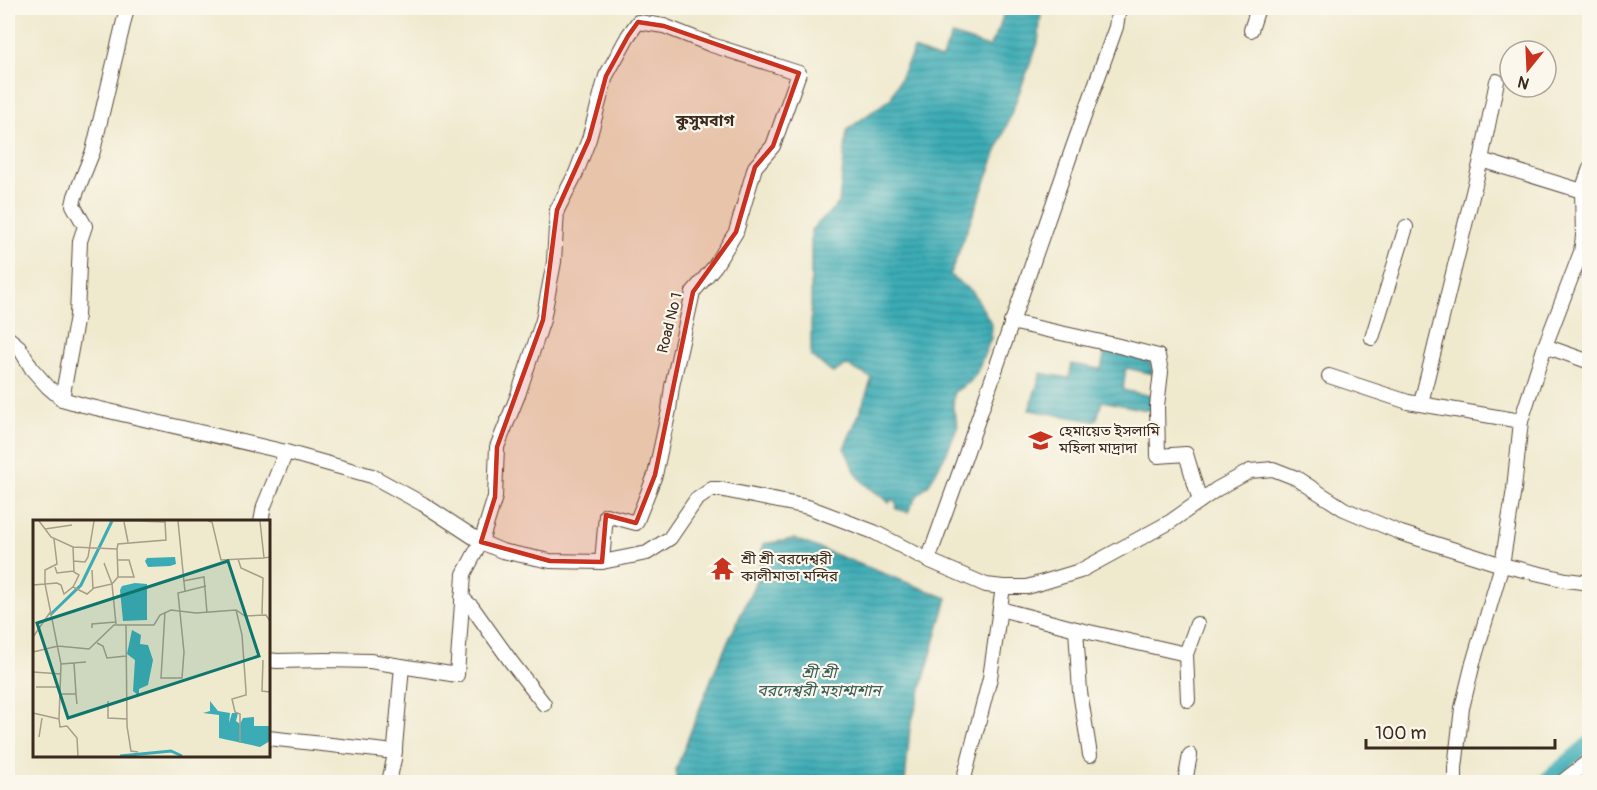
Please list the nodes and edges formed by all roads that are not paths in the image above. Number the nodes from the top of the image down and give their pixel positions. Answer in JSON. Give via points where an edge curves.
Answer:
{"nodes":[{"id":1,"x":127,"y":8,"type":"edge"},
{"id":2,"x":1119,"y":8,"type":"edge"},
{"id":3,"x":1258,"y":8,"type":"edge"},
{"id":4,"x":1251,"y":30,"type":"dead end"},
{"id":5,"x":1497,"y":81,"type":"dead end"},
{"id":6,"x":1480,"y":160,"type":"junction"},
{"id":7,"x":1590,"y":168,"type":"edge"},
{"id":8,"x":1582,"y":191,"type":"junction"},
{"id":9,"x":1406,"y":227,"type":"dead end"},
{"id":10,"x":1585,"y":253,"type":"edge"},
{"id":11,"x":1011,"y":322,"type":"junction"},
{"id":12,"x":8,"y":338,"type":"edge"},
{"id":13,"x":1372,"y":338,"type":"dead end"},
{"id":14,"x":1545,"y":346,"type":"junction"},
{"id":15,"x":1590,"y":362,"type":"edge"},
{"id":16,"x":1329,"y":376,"type":"dead end"},
{"id":17,"x":62,"y":399,"type":"junction"},
{"id":18,"x":1421,"y":403,"type":"junction"},
{"id":19,"x":1521,"y":421,"type":"junction"},
{"id":20,"x":286,"y":452,"type":"junction"},
{"id":21,"x":1200,"y":501,"type":"junction"},
{"id":22,"x":261,"y":520,"type":"edge"},
{"id":23,"x":481,"y":542,"type":"junction"},
{"id":24,"x":928,"y":560,"type":"junction"},
{"id":25,"x":602,"y":562,"type":"junction"},
{"id":26,"x":1502,"y":565,"type":"junction"},
{"id":27,"x":1590,"y":583,"type":"edge"},
{"id":28,"x":1004,"y":587,"type":"junction"},
{"id":29,"x":462,"y":598,"type":"junction"},
{"id":30,"x":1000,"y":609,"type":"junction"},
{"id":31,"x":1197,"y":624,"type":"dead end"},
{"id":32,"x":1076,"y":629,"type":"junction"},
{"id":33,"x":1186,"y":654,"type":"junction"},
{"id":34,"x":270,"y":660,"type":"edge"},
{"id":35,"x":402,"y":666,"type":"junction"},
{"id":36,"x":1188,"y":700,"type":"dead end"},
{"id":37,"x":544,"y":704,"type":"dead end"},
{"id":38,"x":270,"y":738,"type":"edge"},
{"id":39,"x":394,"y":752,"type":"junction"},
{"id":40,"x":1090,"y":755,"type":"dead end"},
{"id":41,"x":1190,"y":755,"type":"dead end"},
{"id":42,"x":1590,"y":760,"type":"edge"},
{"id":43,"x":389,"y":783,"type":"edge"},
{"id":44,"x":963,"y":783,"type":"edge"},
{"id":45,"x":1185,"y":783,"type":"edge"},
{"id":46,"x":1455,"y":783,"type":"edge"},
{"id":47,"x":1562,"y":783,"type":"edge"}],
"edges":[{"from":1,"to":17,"type":"street","via":[[93,151],[73,206],[85,226],[80,241],[77,316]]},
{"from":2,"to":11,"type":"street","via":[[1116,27]]},
{"from":3,"to":4,"type":"street"},
{"from":5,"to":6,"type":"street"},
{"from":6,"to":8,"type":"street"},
{"from":6,"to":18,"type":"street"},
{"from":7,"to":8,"type":"street"},
{"from":8,"to":10,"type":"street"},
{"from":9,"to":13,"type":"street"},
{"from":10,"to":14,"type":"street"},
{"from":11,"to":21,"type":"street","via":[[1158,356],[1158,456],[1186,454]]},
{"from":11,"to":24,"type":"street"},
{"from":12,"to":17,"type":"street"},
{"from":14,"to":15,"type":"street"},
{"from":14,"to":19,"type":"street"},
{"from":16,"to":18,"type":"street"},
{"from":17,"to":20,"type":"street"},
{"from":18,"to":19,"type":"street"},
{"from":19,"to":26,"type":"street"},
{"from":20,"to":22,"type":"street"},
{"from":20,"to":23,"type":"street","via":[[372,476]]},
{"from":21,"to":26,"type":"street","via":[[1250,471],[1273,468],[1344,509],[1401,533]]},
{"from":21,"to":28,"type":"street","via":[[1170,522],[1080,571],[1027,587]]},
{"from":23,"to":25,"type":"street","via":[[502,551],[550,561]]},
{"from":23,"to":25,"type":"street","name":"Road No 1","via":[[495,497],[497,447],[543,320],[554,262],[557,210],[589,139],[606,76],[628,36],[638,22],[664,26],[799,74],[773,147],[755,167],[736,232],[693,292],[655,476],[636,523],[606,515]]},
{"from":23,"to":29,"type":"street","via":[[464,574]]},
{"from":24,"to":25,"type":"street","via":[[874,532],[808,507],[712,489],[696,500],[670,538],[647,553]]},
{"from":24,"to":28,"type":"street","via":[[986,585]]},
{"from":26,"to":27,"type":"street"},
{"from":26,"to":46,"type":"street","via":[[1462,708]]},
{"from":28,"to":30,"type":"street"},
{"from":29,"to":35,"type":"street","via":[[457,675]]},
{"from":29,"to":37,"type":"street"},
{"from":30,"to":32,"type":"street"},
{"from":30,"to":44,"type":"street","via":[[990,678]]},
{"from":31,"to":33,"type":"street"},
{"from":32,"to":33,"type":"street"},
{"from":32,"to":40,"type":"street"},
{"from":33,"to":36,"type":"street"},
{"from":34,"to":35,"type":"street","via":[[370,661]]},
{"from":35,"to":39,"type":"street"},
{"from":38,"to":39,"type":"street"},
{"from":39,"to":43,"type":"street"},
{"from":41,"to":45,"type":"street"},
{"from":42,"to":47,"type":"street"}]}
